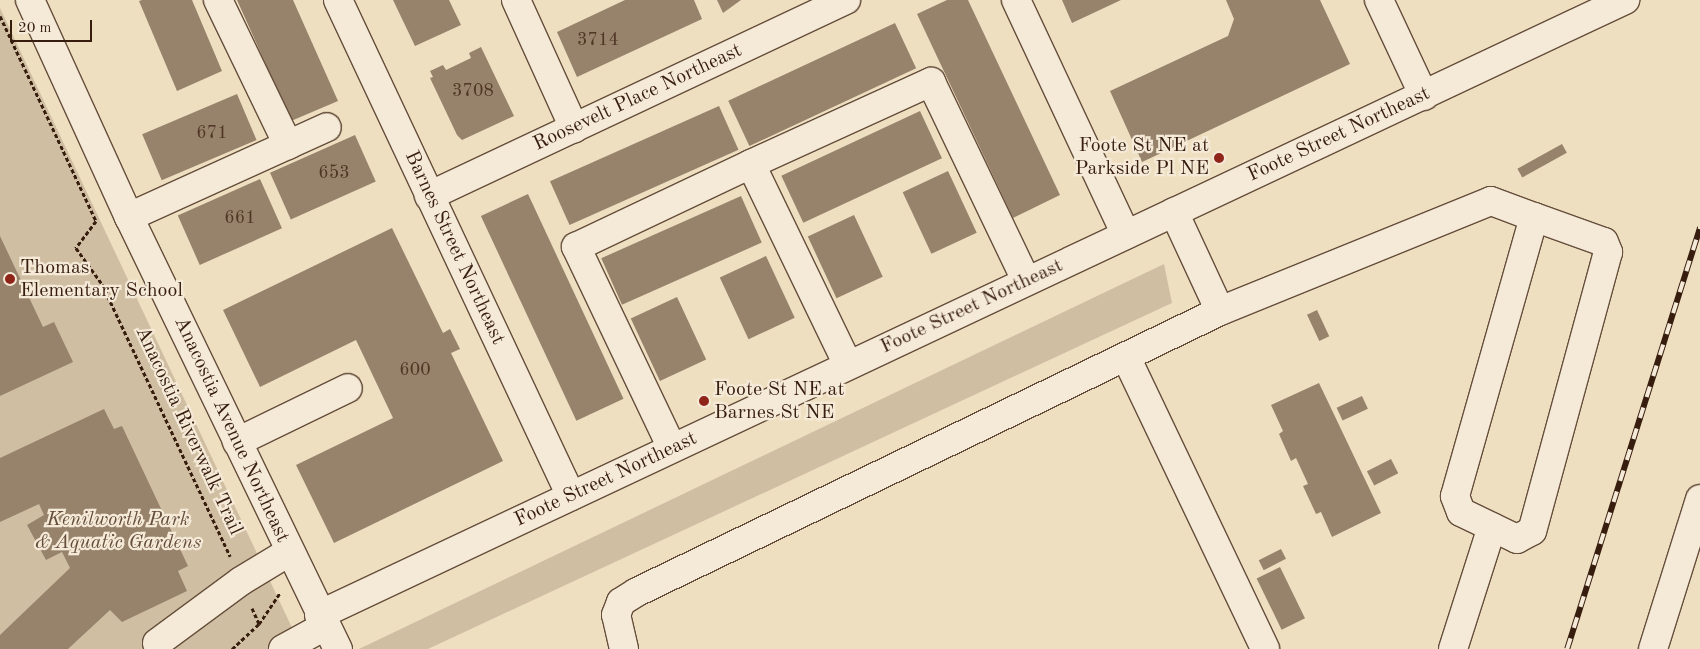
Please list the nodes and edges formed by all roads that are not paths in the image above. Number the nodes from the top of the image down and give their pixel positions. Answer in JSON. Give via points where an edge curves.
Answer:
{"nodes":[{"id":1,"x":30,"y":0,"type":"edge"},
{"id":2,"x":218,"y":0,"type":"edge"},
{"id":3,"x":338,"y":0,"type":"edge"},
{"id":4,"x":516,"y":0,"type":"edge"},
{"id":5,"x":846,"y":0,"type":"edge"},
{"id":6,"x":1016,"y":0,"type":"edge"},
{"id":7,"x":1379,"y":0,"type":"edge"},
{"id":8,"x":1625,"y":0,"type":"edge"},
{"id":9,"x":1424,"y":96,"type":"junction"},
{"id":10,"x":327,"y":127,"type":"dead end"},
{"id":11,"x":574,"y":128,"type":"junction"},
{"id":12,"x":288,"y":145,"type":"junction"},
{"id":13,"x":751,"y":164,"type":"junction"},
{"id":14,"x":429,"y":196,"type":"junction"},
{"id":15,"x":1174,"y":212,"type":"junction"},
{"id":16,"x":130,"y":217,"type":"junction"},
{"id":17,"x":1534,"y":217,"type":"junction"},
{"id":18,"x":1126,"y":234,"type":"junction"},
{"id":19,"x":1026,"y":280,"type":"junction"},
{"id":20,"x":1220,"y":311,"type":"junction"},
{"id":21,"x":1126,"y":357,"type":"junction"},
{"id":22,"x":848,"y":366,"type":"junction"},
{"id":23,"x":348,"y":388,"type":"dead end"},
{"id":24,"x":236,"y":442,"type":"junction"},
{"id":25,"x":672,"y":448,"type":"junction"},
{"id":26,"x":571,"y":496,"type":"junction"},
{"id":27,"x":1700,"y":499,"type":"edge"},
{"id":28,"x":1492,"y":526,"type":"junction"},
{"id":29,"x":289,"y":552,"type":"junction"},
{"id":30,"x":327,"y":630,"type":"edge"},
{"id":31,"x":157,"y":643,"type":"dead end"},
{"id":32,"x":283,"y":649,"type":"edge"},
{"id":33,"x":624,"y":649,"type":"edge"},
{"id":34,"x":1266,"y":649,"type":"edge"},
{"id":35,"x":1453,"y":649,"type":"edge"},
{"id":36,"x":1653,"y":649,"type":"edge"}],
"edges":[{"from":1,"to":16,"type":"street","name":"Anacostia Avenue Northeast"},
{"from":2,"to":12,"type":"street"},
{"from":3,"to":14,"type":"street","name":"Barnes Street Northeast"},
{"from":4,"to":11,"type":"street"},
{"from":5,"to":11,"type":"street","name":"Roosevelt Place Northeast"},
{"from":6,"to":18,"type":"street"},
{"from":7,"to":9,"type":"street"},
{"from":8,"to":9,"type":"street","name":"Foote Street Northeast"},
{"from":9,"to":15,"type":"street","name":"Foote Street Northeast"},
{"from":10,"to":12,"type":"street"},
{"from":11,"to":14,"type":"street","name":"Roosevelt Place Northeast"},
{"from":12,"to":16,"type":"street"},
{"from":13,"to":19,"type":"street","via":[[931,82]]},
{"from":13,"to":22,"type":"street"},
{"from":13,"to":25,"type":"street","via":[[576,247]]},
{"from":14,"to":26,"type":"street","name":"Barnes Street Northeast"},
{"from":15,"to":18,"type":"street","name":"Foote Street Northeast"},
{"from":15,"to":20,"type":"street"},
{"from":16,"to":24,"type":"street","name":"Anacostia Avenue Northeast"},
{"from":17,"to":20,"type":"street","via":[[1491,201]]},
{"from":17,"to":28,"type":"street","via":[[1455,496],[1462,512]]},
{"from":17,"to":28,"type":"street","via":[[1604,242],[1608,252],[1532,531],[1517,538]]},
{"from":18,"to":19,"type":"street","name":"Foote Street Northeast"},
{"from":19,"to":22,"type":"street","name":"Foote Street Northeast"},
{"from":20,"to":21,"type":"street"},
{"from":21,"to":33,"type":"street","via":[[637,592],[620,602],[616,614]]},
{"from":21,"to":34,"type":"street"},
{"from":22,"to":25,"type":"street","name":"Foote Street Northeast"},
{"from":23,"to":24,"type":"street"},
{"from":24,"to":29,"type":"street","name":"Anacostia Avenue Northeast"},
{"from":25,"to":26,"type":"street","name":"Foote Street Northeast"},
{"from":26,"to":30,"type":"street","name":"Foote Street Northeast"},
{"from":27,"to":36,"type":"street"},
{"from":28,"to":35,"type":"street"},
{"from":29,"to":30,"type":"street","name":"Anacostia Avenue Northeast"},
{"from":29,"to":31,"type":"street","via":[[241,581]]},
{"from":30,"to":32,"type":"street","name":"Foote Street Northeast"}]}
